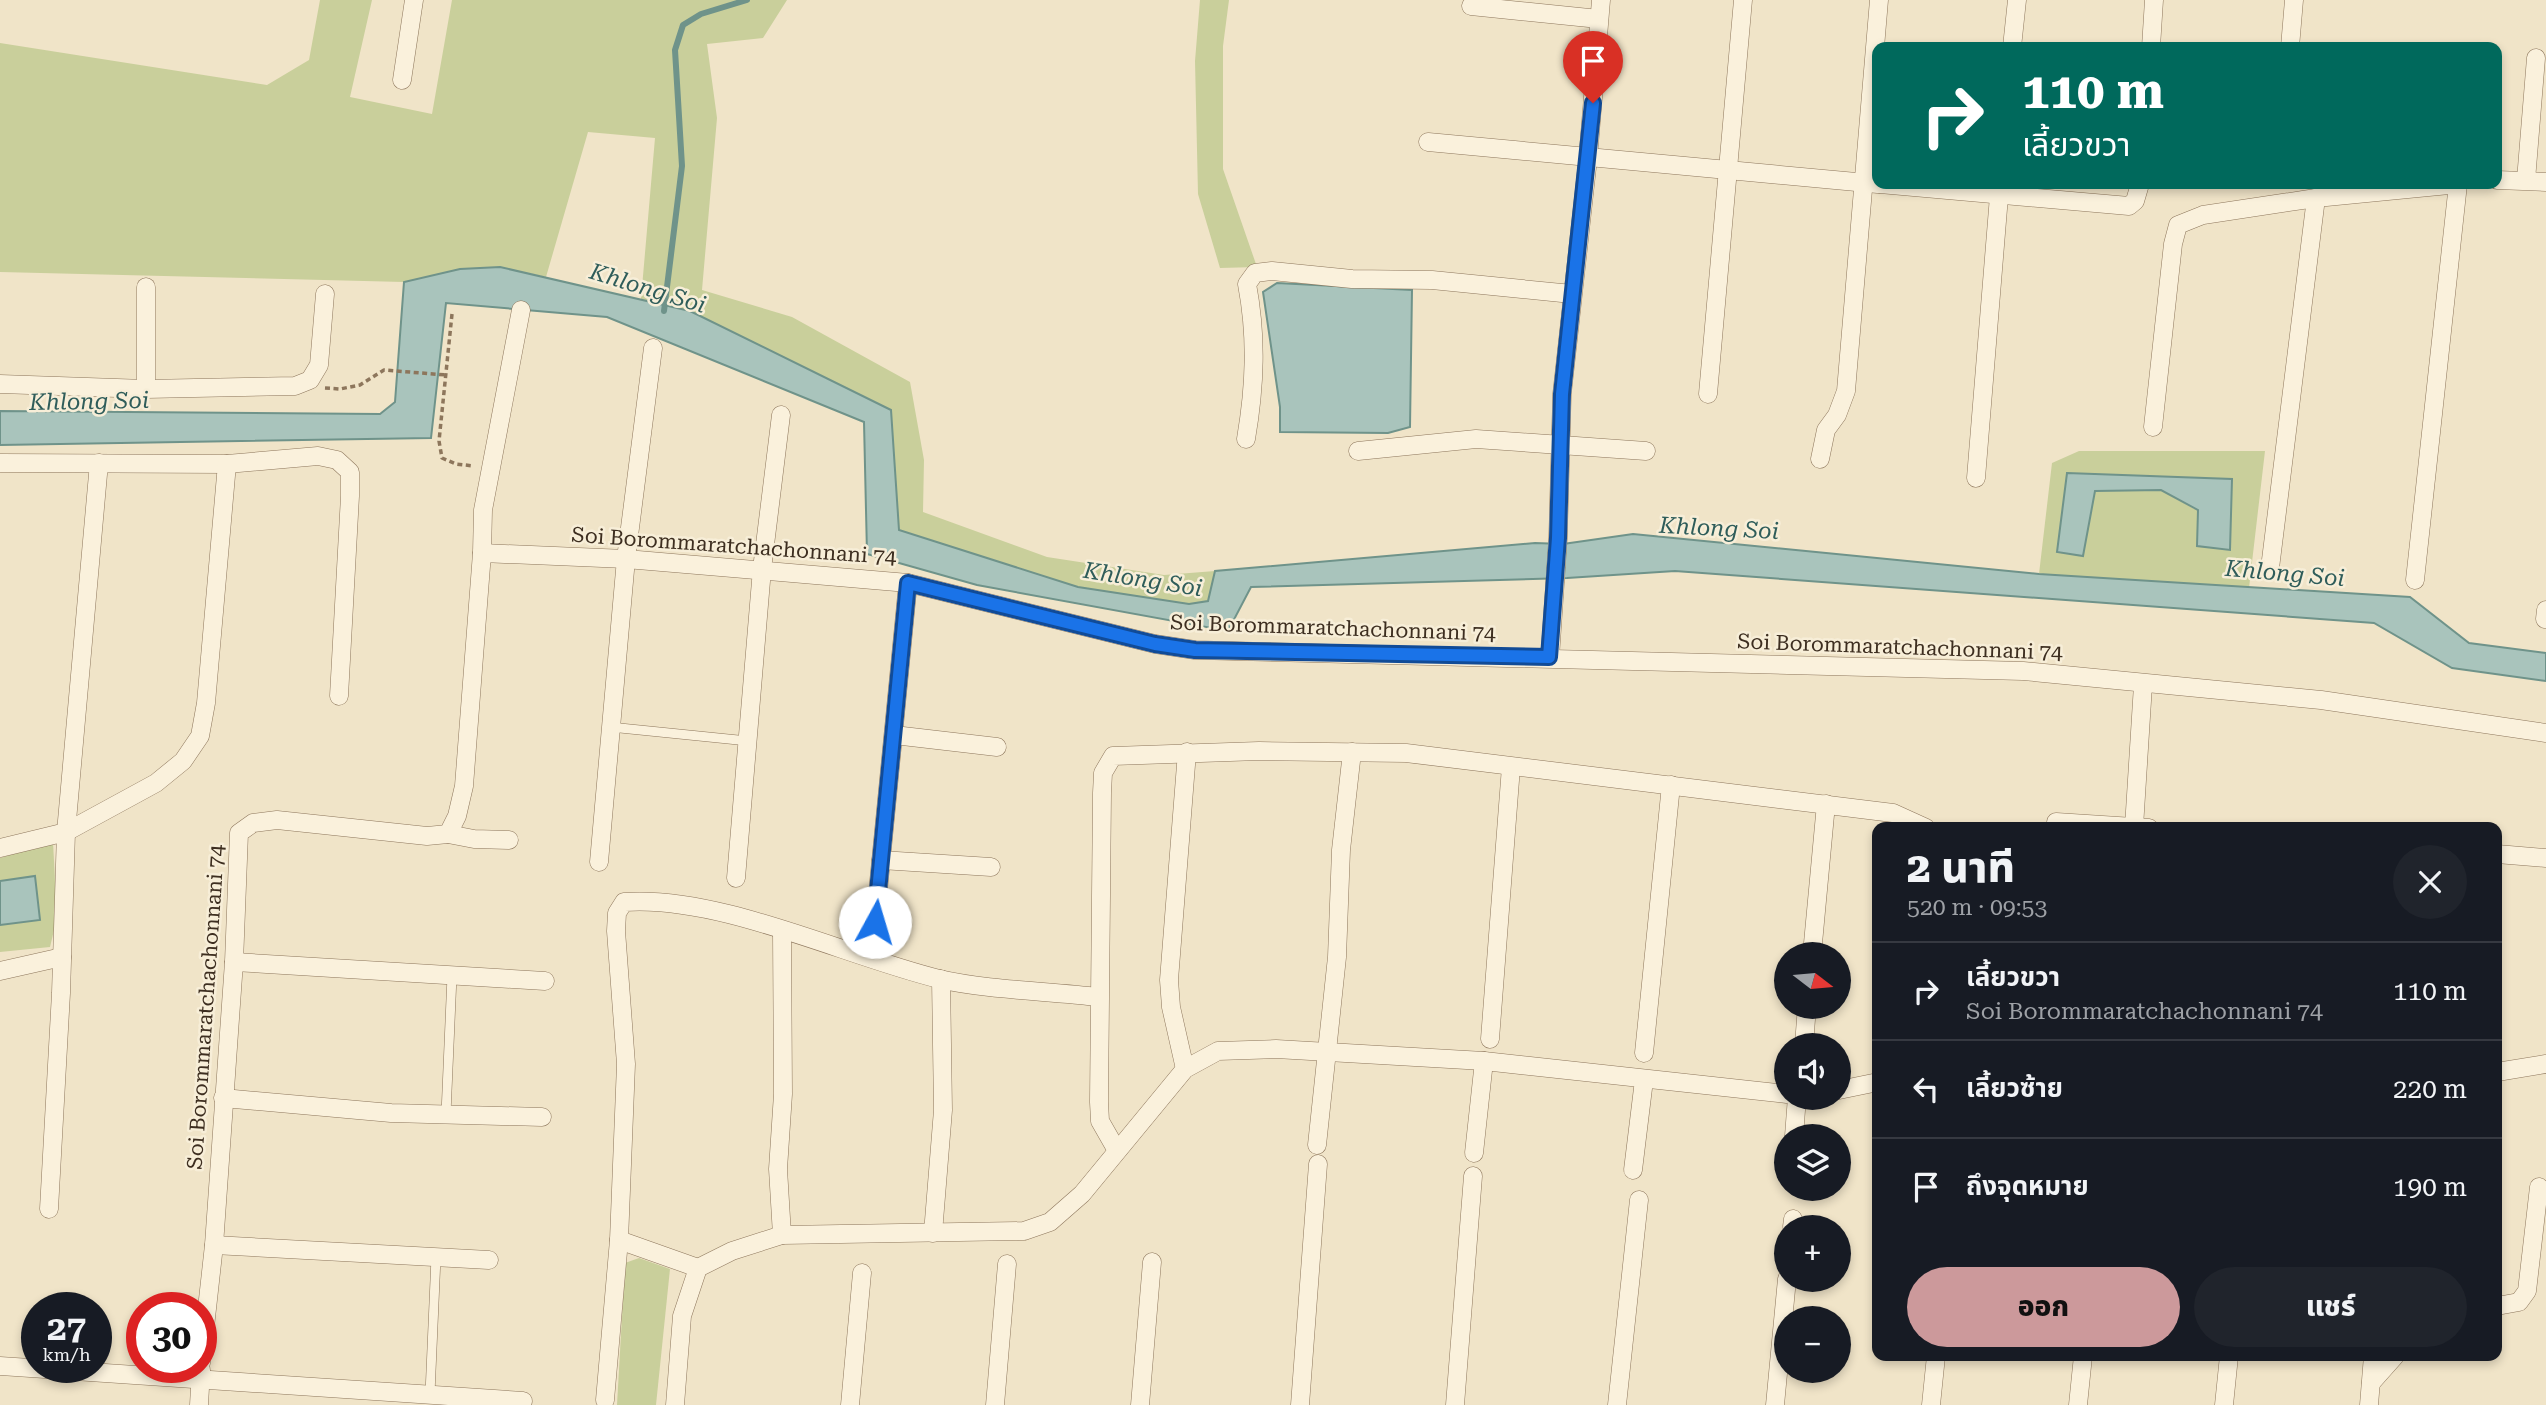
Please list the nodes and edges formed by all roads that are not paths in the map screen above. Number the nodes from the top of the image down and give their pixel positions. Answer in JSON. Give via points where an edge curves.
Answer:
{"nodes":[{"id":1,"x":414,"y":0,"type":"edge"},
{"id":2,"x":1601,"y":0,"type":"edge"},
{"id":3,"x":1743,"y":0,"type":"edge"},
{"id":4,"x":1879,"y":0,"type":"edge"},
{"id":5,"x":2017,"y":0,"type":"edge"},
{"id":6,"x":2154,"y":0,"type":"edge"},
{"id":7,"x":2294,"y":0,"type":"edge"},
{"id":8,"x":1471,"y":5,"type":"dead end"},
{"id":9,"x":1599,"y":19,"type":"junction"},
{"id":10,"x":1878,"y":42,"type":"edge"},
{"id":11,"x":2013,"y":42,"type":"edge"},
{"id":12,"x":2151,"y":42,"type":"edge"},
{"id":13,"x":2290,"y":42,"type":"edge"},
{"id":14,"x":2536,"y":58,"type":"dead end"},
{"id":15,"x":402,"y":80,"type":"dead end"},
{"id":16,"x":1428,"y":142,"type":"dead end"},
{"id":17,"x":1588,"y":158,"type":"junction"},
{"id":18,"x":1728,"y":170,"type":"junction"},
{"id":19,"x":2502,"y":180,"type":"edge"},
{"id":20,"x":2526,"y":180,"type":"junction"},
{"id":21,"x":2546,"y":182,"type":"edge"},
{"id":22,"x":1872,"y":183,"type":"edge"},
{"id":23,"x":1873,"y":189,"type":"edge"},
{"id":24,"x":1999,"y":189,"type":"edge"},
{"id":25,"x":2138,"y":189,"type":"edge"},
{"id":26,"x":2408,"y":189,"type":"edge"},
{"id":27,"x":2458,"y":189,"type":"edge"},
{"id":28,"x":2316,"y":198,"type":"junction"},
{"id":29,"x":146,"y":288,"type":"dead end"},
{"id":30,"x":325,"y":294,"type":"dead end"},
{"id":31,"x":1572,"y":294,"type":"junction"},
{"id":32,"x":521,"y":310,"type":"dead end"},
{"id":33,"x":653,"y":348,"type":"dead end"},
{"id":34,"x":0,"y":384,"type":"edge"},
{"id":35,"x":146,"y":389,"type":"junction"},
{"id":36,"x":1708,"y":394,"type":"dead end"},
{"id":37,"x":781,"y":415,"type":"dead end"},
{"id":38,"x":2153,"y":427,"type":"dead end"},
{"id":39,"x":1246,"y":439,"type":"dead end"},
{"id":40,"x":1561,"y":443,"type":"junction"},
{"id":41,"x":1358,"y":450,"type":"dead end"},
{"id":42,"x":1646,"y":451,"type":"dead end"},
{"id":43,"x":1820,"y":459,"type":"dead end"},
{"id":44,"x":0,"y":463,"type":"edge"},
{"id":45,"x":99,"y":463,"type":"junction"},
{"id":46,"x":227,"y":464,"type":"junction"},
{"id":47,"x":1976,"y":478,"type":"dead end"},
{"id":48,"x":482,"y":553,"type":"junction"},
{"id":49,"x":626,"y":559,"type":"junction"},
{"id":50,"x":2270,"y":568,"type":"dead end"},
{"id":51,"x":762,"y":569,"type":"junction"},
{"id":52,"x":2415,"y":580,"type":"dead end"},
{"id":53,"x":908,"y":583,"type":"junction"},
{"id":54,"x":1549,"y":657,"type":"junction"},
{"id":55,"x":2143,"y":685,"type":"junction"},
{"id":56,"x":339,"y":696,"type":"dead end"},
{"id":57,"x":609,"y":727,"type":"junction"},
{"id":58,"x":2546,"y":733,"type":"edge"},
{"id":59,"x":894,"y":735,"type":"junction"},
{"id":60,"x":748,"y":741,"type":"junction"},
{"id":61,"x":997,"y":747,"type":"dead end"},
{"id":62,"x":1187,"y":752,"type":"junction"},
{"id":63,"x":1352,"y":752,"type":"junction"},
{"id":64,"x":1511,"y":766,"type":"junction"},
{"id":65,"x":1671,"y":785,"type":"junction"},
{"id":66,"x":1826,"y":804,"type":"junction"},
{"id":67,"x":1913,"y":822,"type":"edge"},
{"id":68,"x":2141,"y":822,"type":"edge"},
{"id":69,"x":65,"y":832,"type":"junction"},
{"id":70,"x":447,"y":834,"type":"junction"},
{"id":71,"x":509,"y":840,"type":"dead end"},
{"id":72,"x":0,"y":848,"type":"edge"},
{"id":73,"x":2502,"y":854,"type":"edge"},
{"id":74,"x":2546,"y":858,"type":"edge"},
{"id":75,"x":881,"y":860,"type":"junction"},
{"id":76,"x":599,"y":862,"type":"dead end"},
{"id":77,"x":990,"y":867,"type":"dead end"},
{"id":78,"x":736,"y":878,"type":"dead end"},
{"id":79,"x":875,"y":922,"type":"dead end"},
{"id":80,"x":782,"y":931,"type":"junction"},
{"id":81,"x":1813,"y":942,"type":"edge"},
{"id":82,"x":62,"y":957,"type":"junction"},
{"id":83,"x":234,"y":962,"type":"junction"},
{"id":84,"x":0,"y":971,"type":"edge"},
{"id":85,"x":452,"y":976,"type":"junction"},
{"id":86,"x":941,"y":979,"type":"junction"},
{"id":87,"x":545,"y":981,"type":"dead end"},
{"id":88,"x":1098,"y":997,"type":"junction"},
{"id":89,"x":1490,"y":1039,"type":"dead end"},
{"id":90,"x":1326,"y":1053,"type":"junction"},
{"id":91,"x":1644,"y":1053,"type":"dead end"},
{"id":92,"x":2546,"y":1056,"type":"edge"},
{"id":93,"x":1484,"y":1061,"type":"junction"},
{"id":94,"x":2546,"y":1065,"type":"edge"},
{"id":95,"x":1185,"y":1069,"type":"junction"},
{"id":96,"x":2502,"y":1071,"type":"edge"},
{"id":97,"x":1644,"y":1080,"type":"junction"},
{"id":98,"x":1872,"y":1083,"type":"edge"},
{"id":99,"x":1851,"y":1088,"type":"edge"},
{"id":100,"x":1774,"y":1093,"type":"edge"},
{"id":101,"x":223,"y":1098,"type":"junction"},
{"id":102,"x":446,"y":1114,"type":"junction"},
{"id":103,"x":541,"y":1117,"type":"dead end"},
{"id":104,"x":1317,"y":1145,"type":"dead end"},
{"id":105,"x":1116,"y":1149,"type":"junction"},
{"id":106,"x":1474,"y":1153,"type":"dead end"},
{"id":107,"x":1318,"y":1164,"type":"dead end"},
{"id":108,"x":1633,"y":1170,"type":"dead end"},
{"id":109,"x":1473,"y":1177,"type":"dead end"},
{"id":110,"x":2539,"y":1187,"type":"dead end"},
{"id":111,"x":1639,"y":1200,"type":"dead end"},
{"id":112,"x":49,"y":1209,"type":"dead end"},
{"id":113,"x":933,"y":1233,"type":"junction"},
{"id":114,"x":782,"y":1235,"type":"junction"},
{"id":115,"x":619,"y":1240,"type":"junction"},
{"id":116,"x":214,"y":1245,"type":"junction"},
{"id":117,"x":436,"y":1257,"type":"junction"},
{"id":118,"x":489,"y":1261,"type":"dead end"},
{"id":119,"x":1152,"y":1262,"type":"dead end"},
{"id":120,"x":1007,"y":1264,"type":"dead end"},
{"id":121,"x":698,"y":1268,"type":"junction"},
{"id":122,"x":862,"y":1273,"type":"dead end"},
{"id":123,"x":209,"y":1292,"type":"edge"},
{"id":124,"x":1786,"y":1292,"type":"edge"},
{"id":125,"x":2502,"y":1305,"type":"edge"},
{"id":126,"x":1935,"y":1361,"type":"edge"},
{"id":127,"x":2082,"y":1361,"type":"edge"},
{"id":128,"x":2228,"y":1361,"type":"edge"},
{"id":129,"x":2373,"y":1361,"type":"edge"},
{"id":130,"x":2391,"y":1361,"type":"edge"},
{"id":131,"x":0,"y":1366,"type":"edge"},
{"id":132,"x":126,"y":1369,"type":"edge"},
{"id":133,"x":217,"y":1373,"type":"edge"},
{"id":134,"x":200,"y":1383,"type":"edge"},
{"id":135,"x":2371,"y":1383,"type":"junction"},
{"id":136,"x":430,"y":1394,"type":"junction"},
{"id":137,"x":343,"y":1396,"type":"edge"},
{"id":138,"x":605,"y":1400,"type":"dead end"},
{"id":139,"x":523,"y":1401,"type":"dead end"},
{"id":140,"x":199,"y":1405,"type":"edge"},
{"id":141,"x":675,"y":1405,"type":"edge"},
{"id":142,"x":850,"y":1405,"type":"edge"},
{"id":143,"x":995,"y":1405,"type":"edge"},
{"id":144,"x":1140,"y":1405,"type":"edge"},
{"id":145,"x":1300,"y":1405,"type":"edge"},
{"id":146,"x":1455,"y":1405,"type":"edge"},
{"id":147,"x":1618,"y":1405,"type":"edge"},
{"id":148,"x":1775,"y":1405,"type":"edge"},
{"id":149,"x":1931,"y":1405,"type":"edge"},
{"id":150,"x":2078,"y":1405,"type":"edge"},
{"id":151,"x":2224,"y":1405,"type":"edge"},
{"id":152,"x":2369,"y":1405,"type":"edge"}],
"edges":[{"from":1,"to":15,"type":"street"},
{"from":2,"to":9,"type":"street"},
{"from":3,"to":18,"type":"street"},
{"from":4,"to":10,"type":"street"},
{"from":5,"to":11,"type":"street"},
{"from":6,"to":12,"type":"street"},
{"from":7,"to":13,"type":"street"},
{"from":8,"to":9,"type":"street"},
{"from":9,"to":17,"type":"street"},
{"from":14,"to":20,"type":"street"},
{"from":16,"to":17,"type":"street"},
{"from":17,"to":18,"type":"street"},
{"from":17,"to":31,"type":"street"},
{"from":18,"to":22,"type":"street"},
{"from":18,"to":36,"type":"street"},
{"from":19,"to":20,"type":"street"},
{"from":20,"to":21,"type":"street"},
{"from":23,"to":43,"type":"street","via":[[1846,391],[1826,430]]},
{"from":24,"to":25,"type":"street","via":[[2129,206]]},
{"from":24,"to":47,"type":"street"},
{"from":26,"to":28,"type":"street"},
{"from":27,"to":52,"type":"street"},
{"from":28,"to":38,"type":"street","via":[[2203,215],[2178,225]]},
{"from":28,"to":50,"type":"street"},
{"from":29,"to":35,"type":"street"},
{"from":30,"to":35,"type":"street","via":[[319,366],[310,380],[295,386]]},
{"from":31,"to":39,"type":"street","via":[[1432,280],[1255,273],[1247,284],[1256,351]]},
{"from":31,"to":40,"type":"street"},
{"from":32,"to":48,"type":"street","via":[[483,510]]},
{"from":33,"to":49,"type":"street"},
{"from":34,"to":35,"type":"street"},
{"from":37,"to":51,"type":"street"},
{"from":40,"to":41,"type":"street","via":[[1476,439]]},
{"from":40,"to":42,"type":"street"},
{"from":40,"to":54,"type":"street"},
{"from":44,"to":45,"type":"street"},
{"from":45,"to":46,"type":"street"},
{"from":45,"to":69,"type":"street"},
{"from":46,"to":56,"type":"street","via":[[318,456],[337,460],[349,472]]},
{"from":46,"to":69,"type":"street","via":[[200,736],[183,761],[156,783]]},
{"from":48,"to":49,"type":"street","name":"Soi Borommaratchachonnani 74"},
{"from":48,"to":70,"type":"street","via":[[464,786]]},
{"from":49,"to":51,"type":"street","name":"Soi Borommaratchachonnani 74"},
{"from":49,"to":57,"type":"street"},
{"from":51,"to":53,"type":"street","name":"Soi Borommaratchachonnani 74"},
{"from":51,"to":60,"type":"street"},
{"from":53,"to":54,"type":"street","name":"Soi Borommaratchachonnani 74","via":[[1195,650]]},
{"from":53,"to":59,"type":"street"},
{"from":54,"to":55,"type":"street","name":"Soi Borommaratchachonnani 74","via":[[1996,670]]},
{"from":55,"to":58,"type":"street","name":"Soi Borommaratchachonnani 74","via":[[2321,700]]},
{"from":55,"to":68,"type":"street"},
{"from":57,"to":60,"type":"lane"},
{"from":57,"to":76,"type":"street"},
{"from":59,"to":61,"type":"street"},
{"from":59,"to":75,"type":"street"},
{"from":60,"to":78,"type":"street"},
{"from":62,"to":63,"type":"street"},
{"from":62,"to":88,"type":"street","via":[[1113,756],[1102,773]]},
{"from":62,"to":95,"type":"street","via":[[1169,980]]},
{"from":63,"to":64,"type":"street","via":[[1406,753]]},
{"from":63,"to":90,"type":"street"},
{"from":64,"to":65,"type":"street"},
{"from":64,"to":89,"type":"street"},
{"from":65,"to":66,"type":"street"},
{"from":65,"to":91,"type":"street"},
{"from":66,"to":67,"type":"street","via":[[1893,813]]},
{"from":66,"to":81,"type":"street"},
{"from":69,"to":72,"type":"street"},
{"from":69,"to":82,"type":"street"},
{"from":70,"to":71,"type":"street"},
{"from":70,"to":83,"type":"street","name":"Soi Borommaratchachonnani 74","via":[[428,836],[277,820],[253,823],[239,833]]},
{"from":73,"to":74,"type":"street"},
{"from":75,"to":77,"type":"street"},
{"from":75,"to":79,"type":"street"},
{"from":80,"to":86,"type":"street"},
{"from":80,"to":114,"type":"street","via":[[783,1094],[778,1170]]},
{"from":80,"to":115,"type":"street","via":[[646,900],[624,902],[617,913],[626,1064]]},
{"from":82,"to":84,"type":"street"},
{"from":82,"to":112,"type":"street"},
{"from":83,"to":85,"type":"street"},
{"from":83,"to":101,"type":"street","name":"Soi Borommaratchachonnani 74"},
{"from":85,"to":87,"type":"street"},
{"from":85,"to":102,"type":"lane"},
{"from":86,"to":88,"type":"street"},
{"from":86,"to":113,"type":"street","via":[[943,1110]]},
{"from":88,"to":105,"type":"street","via":[[1100,1121]]},
{"from":90,"to":93,"type":"street"},
{"from":90,"to":95,"type":"street","via":[[1218,1051]]},
{"from":90,"to":104,"type":"street"},
{"from":92,"to":94,"type":"street"},
{"from":93,"to":97,"type":"street"},
{"from":93,"to":106,"type":"street"},
{"from":94,"to":96,"type":"street"},
{"from":95,"to":105,"type":"street"},
{"from":97,"to":100,"type":"street"},
{"from":97,"to":108,"type":"street"},
{"from":98,"to":99,"type":"street"},
{"from":101,"to":102,"type":"street"},
{"from":101,"to":116,"type":"street","name":"Soi Borommaratchachonnani 74"},
{"from":102,"to":103,"type":"street"},
{"from":105,"to":113,"type":"street","via":[[1082,1194],[1050,1222],[1024,1231]]},
{"from":107,"to":145,"type":"street"},
{"from":109,"to":146,"type":"street"},
{"from":110,"to":125,"type":"street","via":[[2527,1291],[2519,1302]]},
{"from":111,"to":147,"type":"street"},
{"from":113,"to":114,"type":"street"},
{"from":114,"to":121,"type":"street"},
{"from":115,"to":121,"type":"street"},
{"from":115,"to":138,"type":"street"},
{"from":116,"to":117,"type":"street"},
{"from":116,"to":123,"type":"street","name":"Soi Borommaratchachonnani 74"},
{"from":117,"to":118,"type":"street"},
{"from":117,"to":136,"type":"lane"},
{"from":119,"to":144,"type":"street"},
{"from":120,"to":143,"type":"street"},
{"from":121,"to":141,"type":"street","via":[[682,1316]]},
{"from":122,"to":142,"type":"street"},
{"from":124,"to":148,"type":"street"},
{"from":126,"to":149,"type":"street"},
{"from":127,"to":150,"type":"street"},
{"from":128,"to":151,"type":"street"},
{"from":129,"to":135,"type":"street"},
{"from":130,"to":135,"type":"street"},
{"from":131,"to":132,"type":"street"},
{"from":133,"to":137,"type":"street"},
{"from":134,"to":140,"type":"street","name":"Soi Borommaratchachonnani 74"},
{"from":135,"to":152,"type":"street"},
{"from":136,"to":137,"type":"street"},
{"from":136,"to":139,"type":"street"}]}
